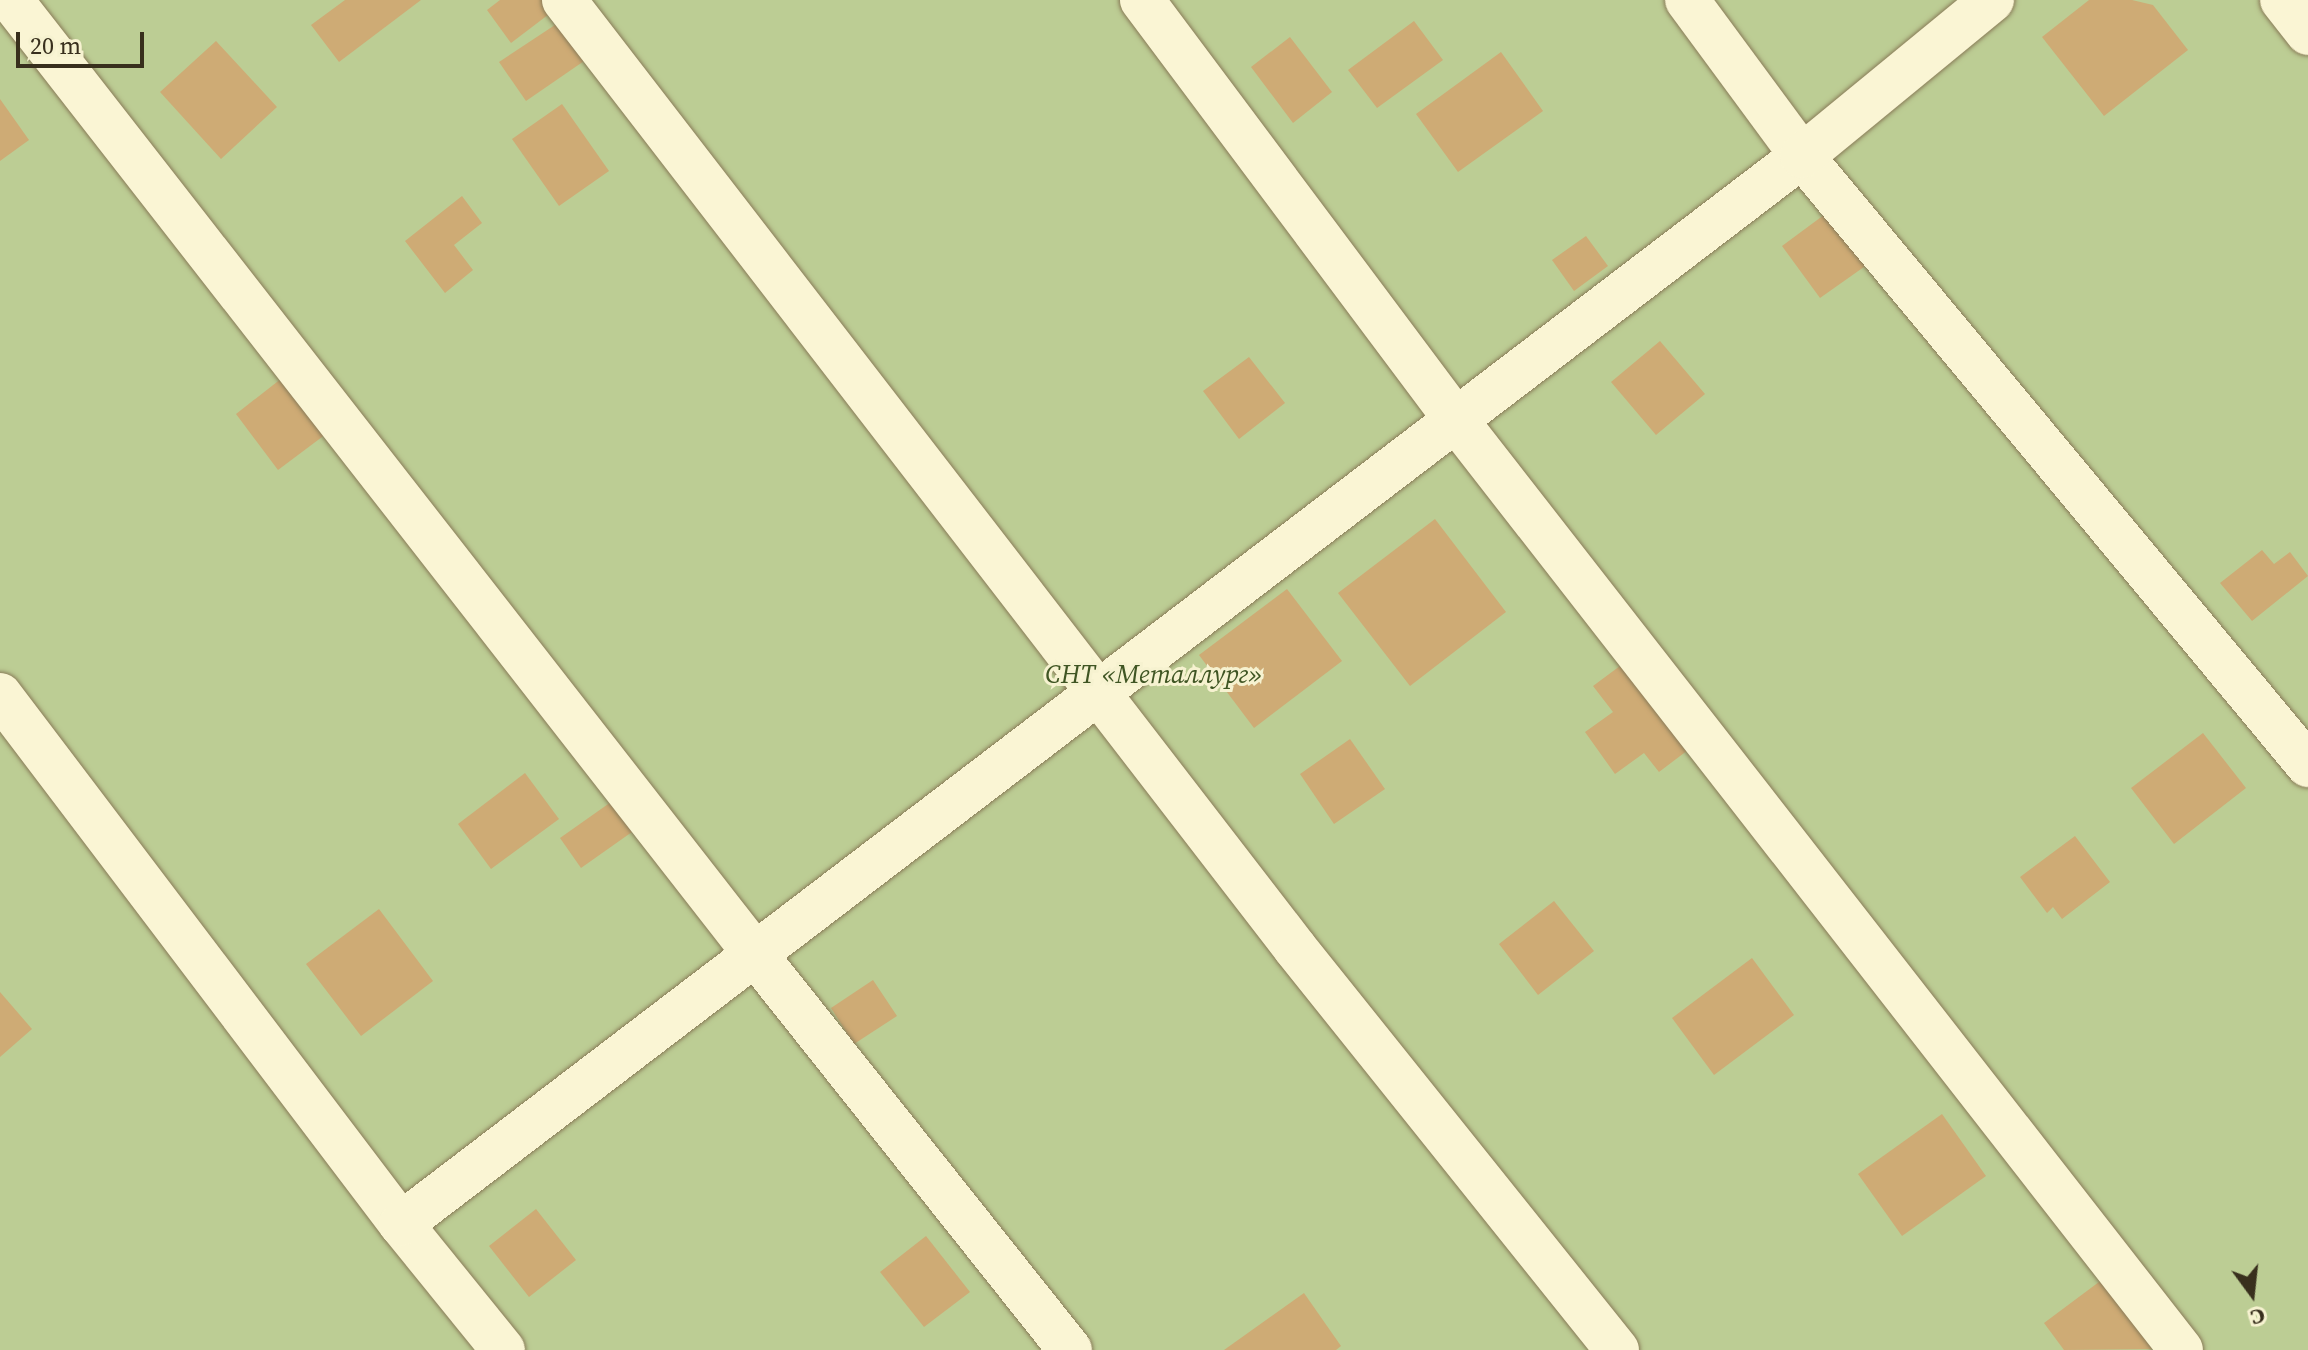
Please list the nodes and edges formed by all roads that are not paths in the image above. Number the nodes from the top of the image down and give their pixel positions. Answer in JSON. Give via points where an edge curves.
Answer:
{"nodes":[{"id":1,"x":11,"y":0,"type":"edge"},
{"id":2,"x":564,"y":0,"type":"edge"},
{"id":3,"x":1142,"y":0,"type":"edge"},
{"id":4,"x":1687,"y":0,"type":"edge"},
{"id":5,"x":1992,"y":0,"type":"edge"},
{"id":6,"x":2282,"y":0,"type":"edge"},
{"id":7,"x":2308,"y":33,"type":"edge"},
{"id":8,"x":1802,"y":156,"type":"junction"},
{"id":9,"x":1456,"y":420,"type":"junction"},
{"id":10,"x":1100,"y":692,"type":"junction"},
{"id":11,"x":0,"y":695,"type":"edge"},
{"id":12,"x":2308,"y":765,"type":"edge"},
{"id":13,"x":755,"y":954,"type":"junction"},
{"id":14,"x":401,"y":1224,"type":"junction"},
{"id":15,"x":503,"y":1350,"type":"edge"},
{"id":16,"x":1070,"y":1350,"type":"edge"},
{"id":17,"x":1617,"y":1350,"type":"edge"},
{"id":18,"x":2181,"y":1350,"type":"edge"}],
"edges":[{"from":1,"to":13,"type":"street"},
{"from":2,"to":10,"type":"street"},
{"from":3,"to":9,"type":"street"},
{"from":4,"to":8,"type":"street"},
{"from":5,"to":8,"type":"street"},
{"from":6,"to":7,"type":"street"},
{"from":8,"to":9,"type":"street"},
{"from":8,"to":12,"type":"street"},
{"from":9,"to":10,"type":"street"},
{"from":9,"to":18,"type":"street"},
{"from":10,"to":13,"type":"street"},
{"from":10,"to":17,"type":"street","via":[[1295,948]]},
{"from":11,"to":14,"type":"street"},
{"from":13,"to":14,"type":"street"},
{"from":13,"to":16,"type":"street"},
{"from":14,"to":15,"type":"street"}]}
